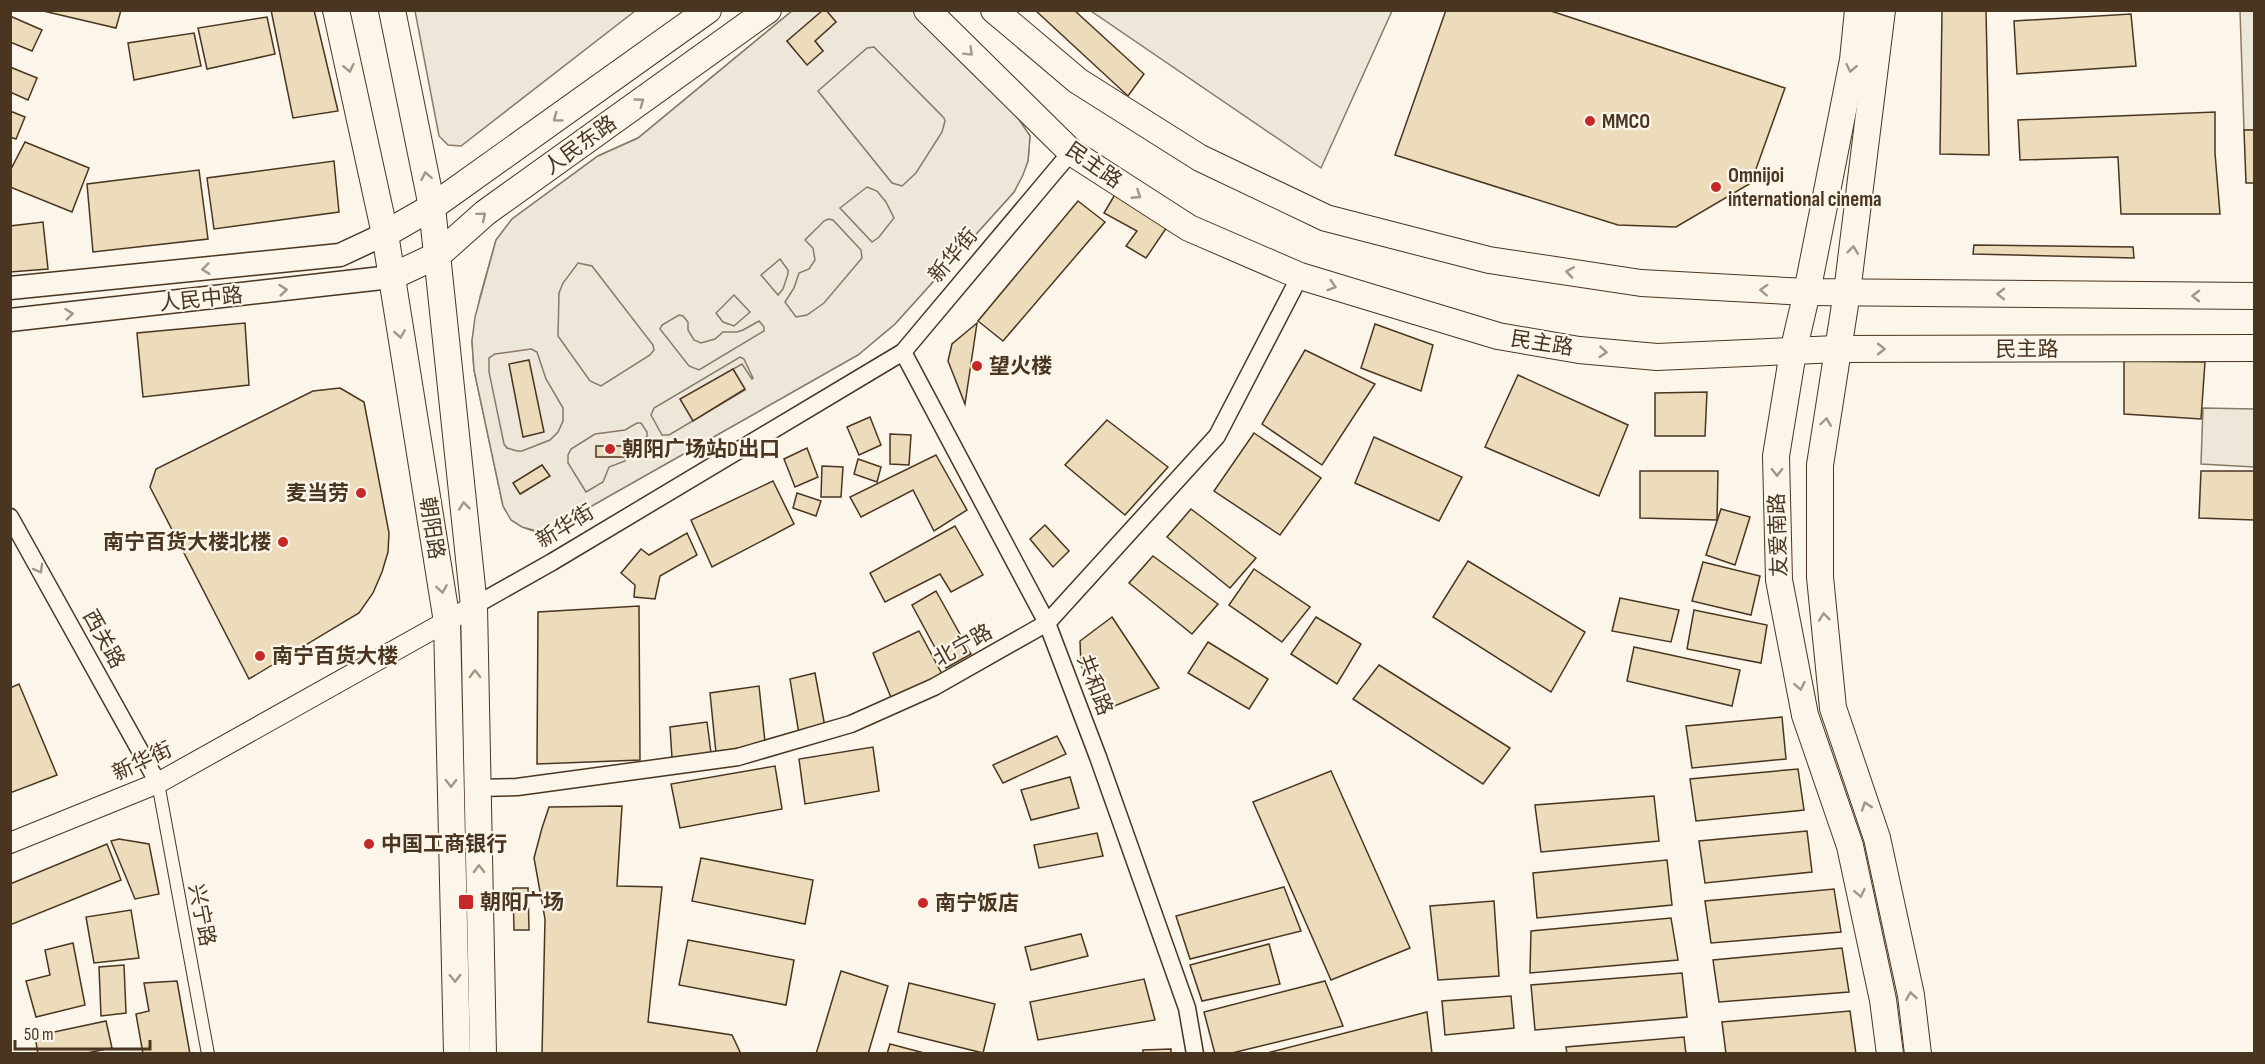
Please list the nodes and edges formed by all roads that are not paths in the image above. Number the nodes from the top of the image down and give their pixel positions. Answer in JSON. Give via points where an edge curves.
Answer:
{"nodes":[{"id":1,"x":336,"y":10,"type":"edge"},
{"id":2,"x":392,"y":10,"type":"edge"},
{"id":3,"x":708,"y":10,"type":"edge"},
{"id":4,"x":768,"y":10,"type":"edge"},
{"id":5,"x":927,"y":10,"type":"edge"},
{"id":6,"x":994,"y":10,"type":"edge"},
{"id":7,"x":1858,"y":10,"type":"edge"},
{"id":8,"x":1882,"y":10,"type":"edge"},
{"id":9,"x":1071,"y":152,"type":"junction"},
{"id":10,"x":432,"y":207,"type":"junction"},
{"id":11,"x":385,"y":234,"type":"junction"},
{"id":12,"x":438,"y":255,"type":"junction"},
{"id":13,"x":1300,"y":276,"type":"junction"},
{"id":14,"x":391,"y":277,"type":"junction"},
{"id":15,"x":10,"y":288,"type":"edge"},
{"id":16,"x":1807,"y":292,"type":"junction"},
{"id":17,"x":1847,"y":292,"type":"junction"},
{"id":18,"x":2254,"y":296,"type":"edge"},
{"id":19,"x":10,"y":320,"type":"edge"},
{"id":20,"x":2254,"y":348,"type":"edge"},
{"id":21,"x":1837,"y":349,"type":"junction"},
{"id":22,"x":903,"y":352,"type":"junction"},
{"id":23,"x":1793,"y":352,"type":"junction"},
{"id":24,"x":10,"y":517,"type":"edge"},
{"id":25,"x":474,"y":606,"type":"junction"},
{"id":26,"x":447,"y":622,"type":"junction"},
{"id":27,"x":1047,"y":623,"type":"junction"},
{"id":28,"x":158,"y":783,"type":"junction"},
{"id":29,"x":478,"y":788,"type":"junction"},
{"id":30,"x":10,"y":843,"type":"edge"},
{"id":31,"x":208,"y":1053,"type":"edge"},
{"id":32,"x":456,"y":1053,"type":"edge"},
{"id":33,"x":483,"y":1053,"type":"edge"},
{"id":34,"x":1195,"y":1053,"type":"edge"},
{"id":35,"x":1890,"y":1053,"type":"edge"},
{"id":36,"x":1918,"y":1053,"type":"edge"}],
"edges":[{"from":1,"to":11,"type":"main road","name":"朝阳路","one_way":true},
{"from":10,"to":2,"type":"main road","name":"朝阳路","one_way":true},
{"from":3,"to":10,"type":"main road","name":"人民东路","one_way":true},
{"from":12,"to":4,"type":"main road","name":"人民东路","one_way":true,"via":[[485,213]]},
{"from":5,"to":9,"type":"main road","name":"民主路","one_way":true},
{"from":16,"to":6,"type":"main road","one_way":true,"via":[[1641,283],[1512,264],[1326,218],[1200,158],[1078,81]]},
{"from":7,"to":16,"type":"main road","name":"友爱南路","one_way":true},
{"from":17,"to":8,"type":"main road","name":"友爱南路","one_way":true},
{"from":9,"to":13,"type":"main road","name":"民主路","one_way":true,"via":[[1189,228]]},
{"from":9,"to":22,"type":"street","name":"新华街"},
{"from":10,"to":11,"type":"main road","name":"人民东路"},
{"from":10,"to":12,"type":"main road","name":"朝阳路"},
{"from":11,"to":14,"type":"main road","name":"朝阳路"},
{"from":11,"to":15,"type":"main road","name":"人民中路","one_way":true,"via":[[340,255]]},
{"from":12,"to":14,"type":"main road","name":"人民东路"},
{"from":25,"to":12,"type":"main road","name":"朝阳路","one_way":true},
{"from":13,"to":23,"type":"main road","name":"民主路","one_way":true,"via":[[1498,336],[1579,350],[1657,357]]},
{"from":13,"to":27,"type":"street","name":"北宁路","via":[[1217,436]]},
{"from":19,"to":14,"type":"main road","name":"人民中路","one_way":true},
{"from":14,"to":26,"type":"main road","name":"朝阳路","one_way":true},
{"from":16,"to":17,"type":"main road"},
{"from":16,"to":23,"type":"main road","name":"友爱南路"},
{"from":18,"to":17,"type":"main road","one_way":true},
{"from":17,"to":21,"type":"main road","name":"友爱南路"},
{"from":21,"to":20,"type":"main road","name":"民主路","one_way":true},
{"from":21,"to":23,"type":"main road","name":"民主路"},
{"from":36,"to":21,"type":"main road","name":"友爱南路","one_way":true,"via":[[1911,995],[1877,838],[1833,708],[1820,577],[1820,465]]},
{"from":22,"to":25,"type":"street","name":"新华街"},
{"from":22,"to":27,"type":"street","name":"共和路"},
{"from":23,"to":35,"type":"main road","name":"友爱南路","one_way":true,"via":[[1776,456],[1779,580],[1805,715],[1850,846],[1883,1000]]},
{"from":24,"to":28,"type":"street","name":"西关路","one_way":true},
{"from":25,"to":26,"type":"street","name":"新华街"},
{"from":29,"to":25,"type":"main road","name":"朝阳路","one_way":true},
{"from":26,"to":28,"type":"street","name":"新华街"},
{"from":26,"to":32,"type":"main road","name":"朝阳路","one_way":true},
{"from":27,"to":29,"type":"street","name":"北宁路","via":[[934,687],[851,724],[738,757],[517,787]]},
{"from":27,"to":34,"type":"street","name":"共和路","via":[[1187,1008]]},
{"from":28,"to":30,"type":"street","name":"新华街"},
{"from":28,"to":31,"type":"street","name":"兴宁路"},
{"from":33,"to":29,"type":"main road","name":"朝阳路","one_way":true}]}
